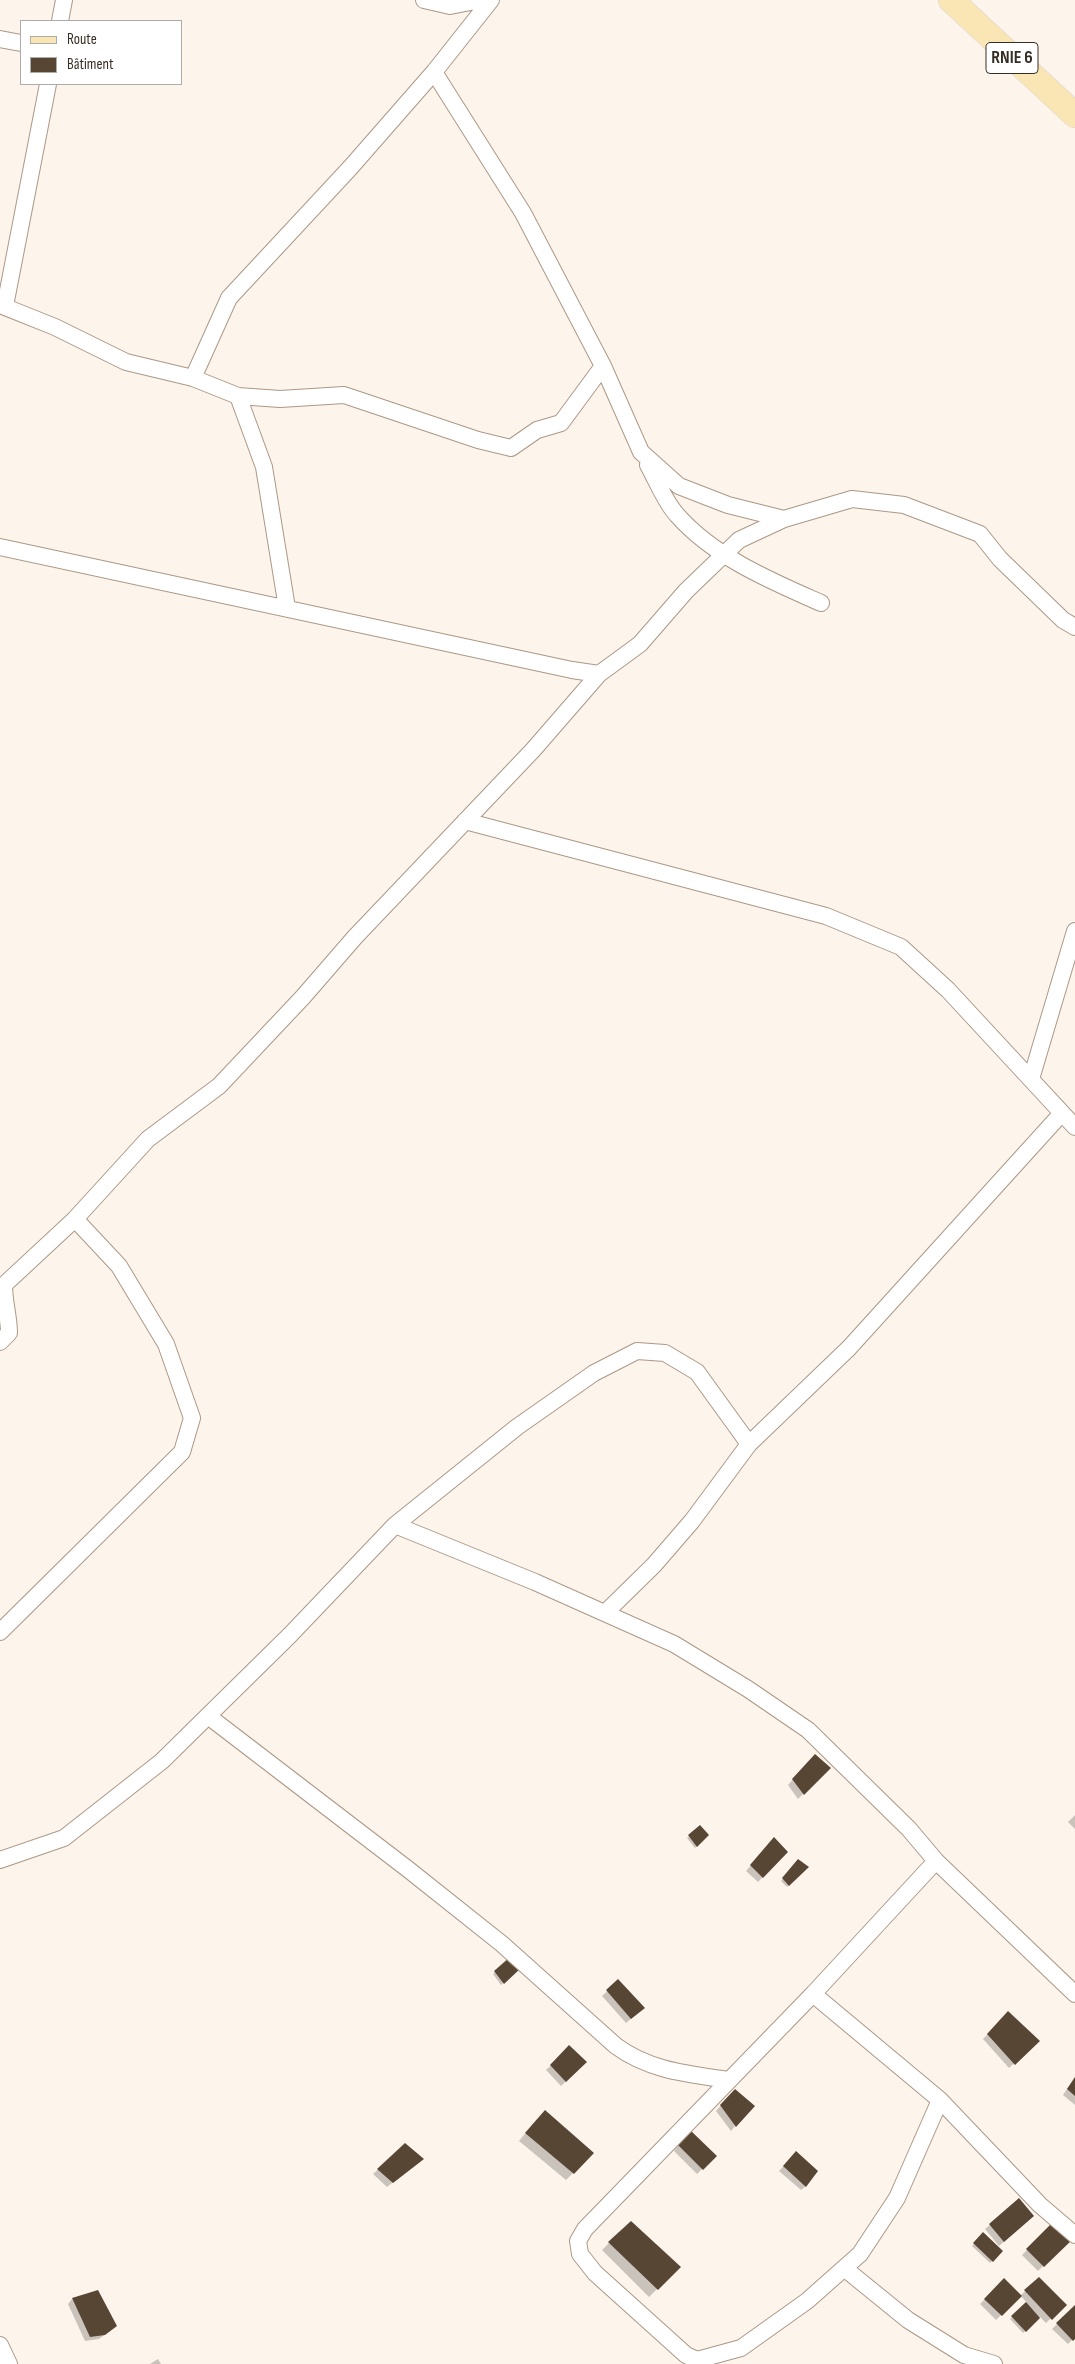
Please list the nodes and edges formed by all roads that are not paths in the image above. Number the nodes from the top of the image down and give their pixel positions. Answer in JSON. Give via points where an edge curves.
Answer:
{"nodes":[{"id":1,"x":64,"y":0,"type":"edge"},
{"id":2,"x":481,"y":0,"type":"edge"},
{"id":3,"x":491,"y":0,"type":"edge"},
{"id":4,"x":951,"y":0,"type":"edge"},
{"id":5,"x":429,"y":1,"type":"edge"},
{"id":6,"x":60,"y":20,"type":"edge"},
{"id":7,"x":0,"y":39,"type":"edge"},
{"id":8,"x":20,"y":43,"type":"edge"},
{"id":9,"x":434,"y":72,"type":"junction"},
{"id":10,"x":48,"y":85,"type":"edge"},
{"id":11,"x":1075,"y":115,"type":"edge"},
{"id":12,"x":2,"y":306,"type":"edge"},
{"id":13,"x":603,"y":366,"type":"junction"},
{"id":14,"x":193,"y":378,"type":"junction"},
{"id":15,"x":238,"y":396,"type":"junction"},
{"id":16,"x":641,"y":452,"type":"junction"},
{"id":17,"x":784,"y":519,"type":"junction"},
{"id":18,"x":0,"y":547,"type":"edge"},
{"id":19,"x":724,"y":554,"type":"junction"},
{"id":20,"x":821,"y":603,"type":"dead end"},
{"id":21,"x":287,"y":608,"type":"junction"},
{"id":22,"x":1075,"y":626,"type":"edge"},
{"id":23,"x":599,"y":674,"type":"junction"},
{"id":24,"x":465,"y":821,"type":"junction"},
{"id":25,"x":1075,"y":931,"type":"edge"},
{"id":26,"x":1032,"y":1079,"type":"junction"},
{"id":27,"x":1062,"y":1113,"type":"junction"},
{"id":28,"x":1075,"y":1127,"type":"edge"},
{"id":29,"x":75,"y":1219,"type":"junction"},
{"id":30,"x":2,"y":1284,"type":"edge"},
{"id":31,"x":0,"y":1342,"type":"edge"},
{"id":32,"x":749,"y":1444,"type":"junction"},
{"id":33,"x":395,"y":1525,"type":"junction"},
{"id":34,"x":605,"y":1613,"type":"junction"},
{"id":35,"x":0,"y":1632,"type":"edge"},
{"id":36,"x":208,"y":1716,"type":"junction"},
{"id":37,"x":0,"y":1860,"type":"edge"},
{"id":38,"x":936,"y":1861,"type":"junction"},
{"id":39,"x":813,"y":1994,"type":"junction"},
{"id":40,"x":1075,"y":1994,"type":"edge"},
{"id":41,"x":729,"y":2080,"type":"junction"},
{"id":42,"x":940,"y":2100,"type":"junction"},
{"id":43,"x":1075,"y":2235,"type":"edge"},
{"id":44,"x":844,"y":2268,"type":"junction"},
{"id":45,"x":0,"y":2345,"type":"edge"},
{"id":46,"x":9,"y":2364,"type":"edge"},
{"id":47,"x":994,"y":2364,"type":"edge"}],
"edges":[{"from":1,"to":6,"type":"street"},
{"from":2,"to":5,"type":"street","via":[[450,6]]},
{"from":3,"to":9,"type":"street"},
{"from":4,"to":11,"type":"main road","number":"RNIE 6"},
{"from":7,"to":8,"type":"street"},
{"from":9,"to":13,"type":"street","via":[[523,213]]},
{"from":9,"to":14,"type":"street","via":[[229,298]]},
{"from":10,"to":12,"type":"street"},
{"from":12,"to":14,"type":"street","via":[[126,362]]},
{"from":13,"to":15,"type":"street","via":[[561,424],[537,430],[511,448],[478,440],[344,394],[280,398]]},
{"from":13,"to":16,"type":"street"},
{"from":14,"to":15,"type":"street"},
{"from":15,"to":21,"type":"street","via":[[264,467]]},
{"from":16,"to":17,"type":"street","via":[[679,486],[728,505]]},
{"from":16,"to":19,"type":"street","via":[[676,515]]},
{"from":17,"to":19,"type":"street","via":[[739,540]]},
{"from":17,"to":22,"type":"street","via":[[852,499],[904,505],[980,534],[1000,559],[1063,620]]},
{"from":18,"to":21,"type":"street"},
{"from":19,"to":20,"type":"street"},
{"from":19,"to":23,"type":"street","via":[[686,591],[640,644]]},
{"from":21,"to":23,"type":"street"},
{"from":23,"to":24,"type":"street"},
{"from":24,"to":26,"type":"street","via":[[826,916],[902,947],[948,990]]},
{"from":24,"to":29,"type":"street","via":[[219,1086],[148,1139]]},
{"from":25,"to":26,"type":"street"},
{"from":26,"to":27,"type":"street"},
{"from":27,"to":28,"type":"street"},
{"from":27,"to":32,"type":"street","via":[[849,1348]]},
{"from":29,"to":30,"type":"street"},
{"from":29,"to":35,"type":"street","via":[[119,1266],[166,1344],[192,1418],[182,1452]]},
{"from":30,"to":31,"type":"street","via":[[9,1333]]},
{"from":32,"to":33,"type":"street","via":[[697,1372],[665,1353],[637,1351],[594,1373],[517,1427]]},
{"from":32,"to":34,"type":"street","via":[[692,1521],[654,1565]]},
{"from":33,"to":34,"type":"street"},
{"from":33,"to":36,"type":"street"},
{"from":34,"to":38,"type":"street","via":[[674,1644],[808,1730],[909,1829]]},
{"from":36,"to":37,"type":"street","via":[[162,1761],[64,1838]]},
{"from":36,"to":41,"type":"street","via":[[502,1944],[632,2058],[669,2072]]},
{"from":38,"to":39,"type":"street"},
{"from":38,"to":40,"type":"street"},
{"from":39,"to":41,"type":"street"},
{"from":39,"to":42,"type":"street"},
{"from":41,"to":44,"type":"street","via":[[585,2230],[578,2241],[580,2254],[595,2273],[686,2355],[697,2360],[740,2348],[807,2301]]},
{"from":42,"to":43,"type":"street","via":[[1040,2205]]},
{"from":42,"to":44,"type":"street","via":[[897,2198],[860,2254]]},
{"from":44,"to":47,"type":"street","via":[[908,2320],[964,2355]]},
{"from":45,"to":46,"type":"street"}]}
